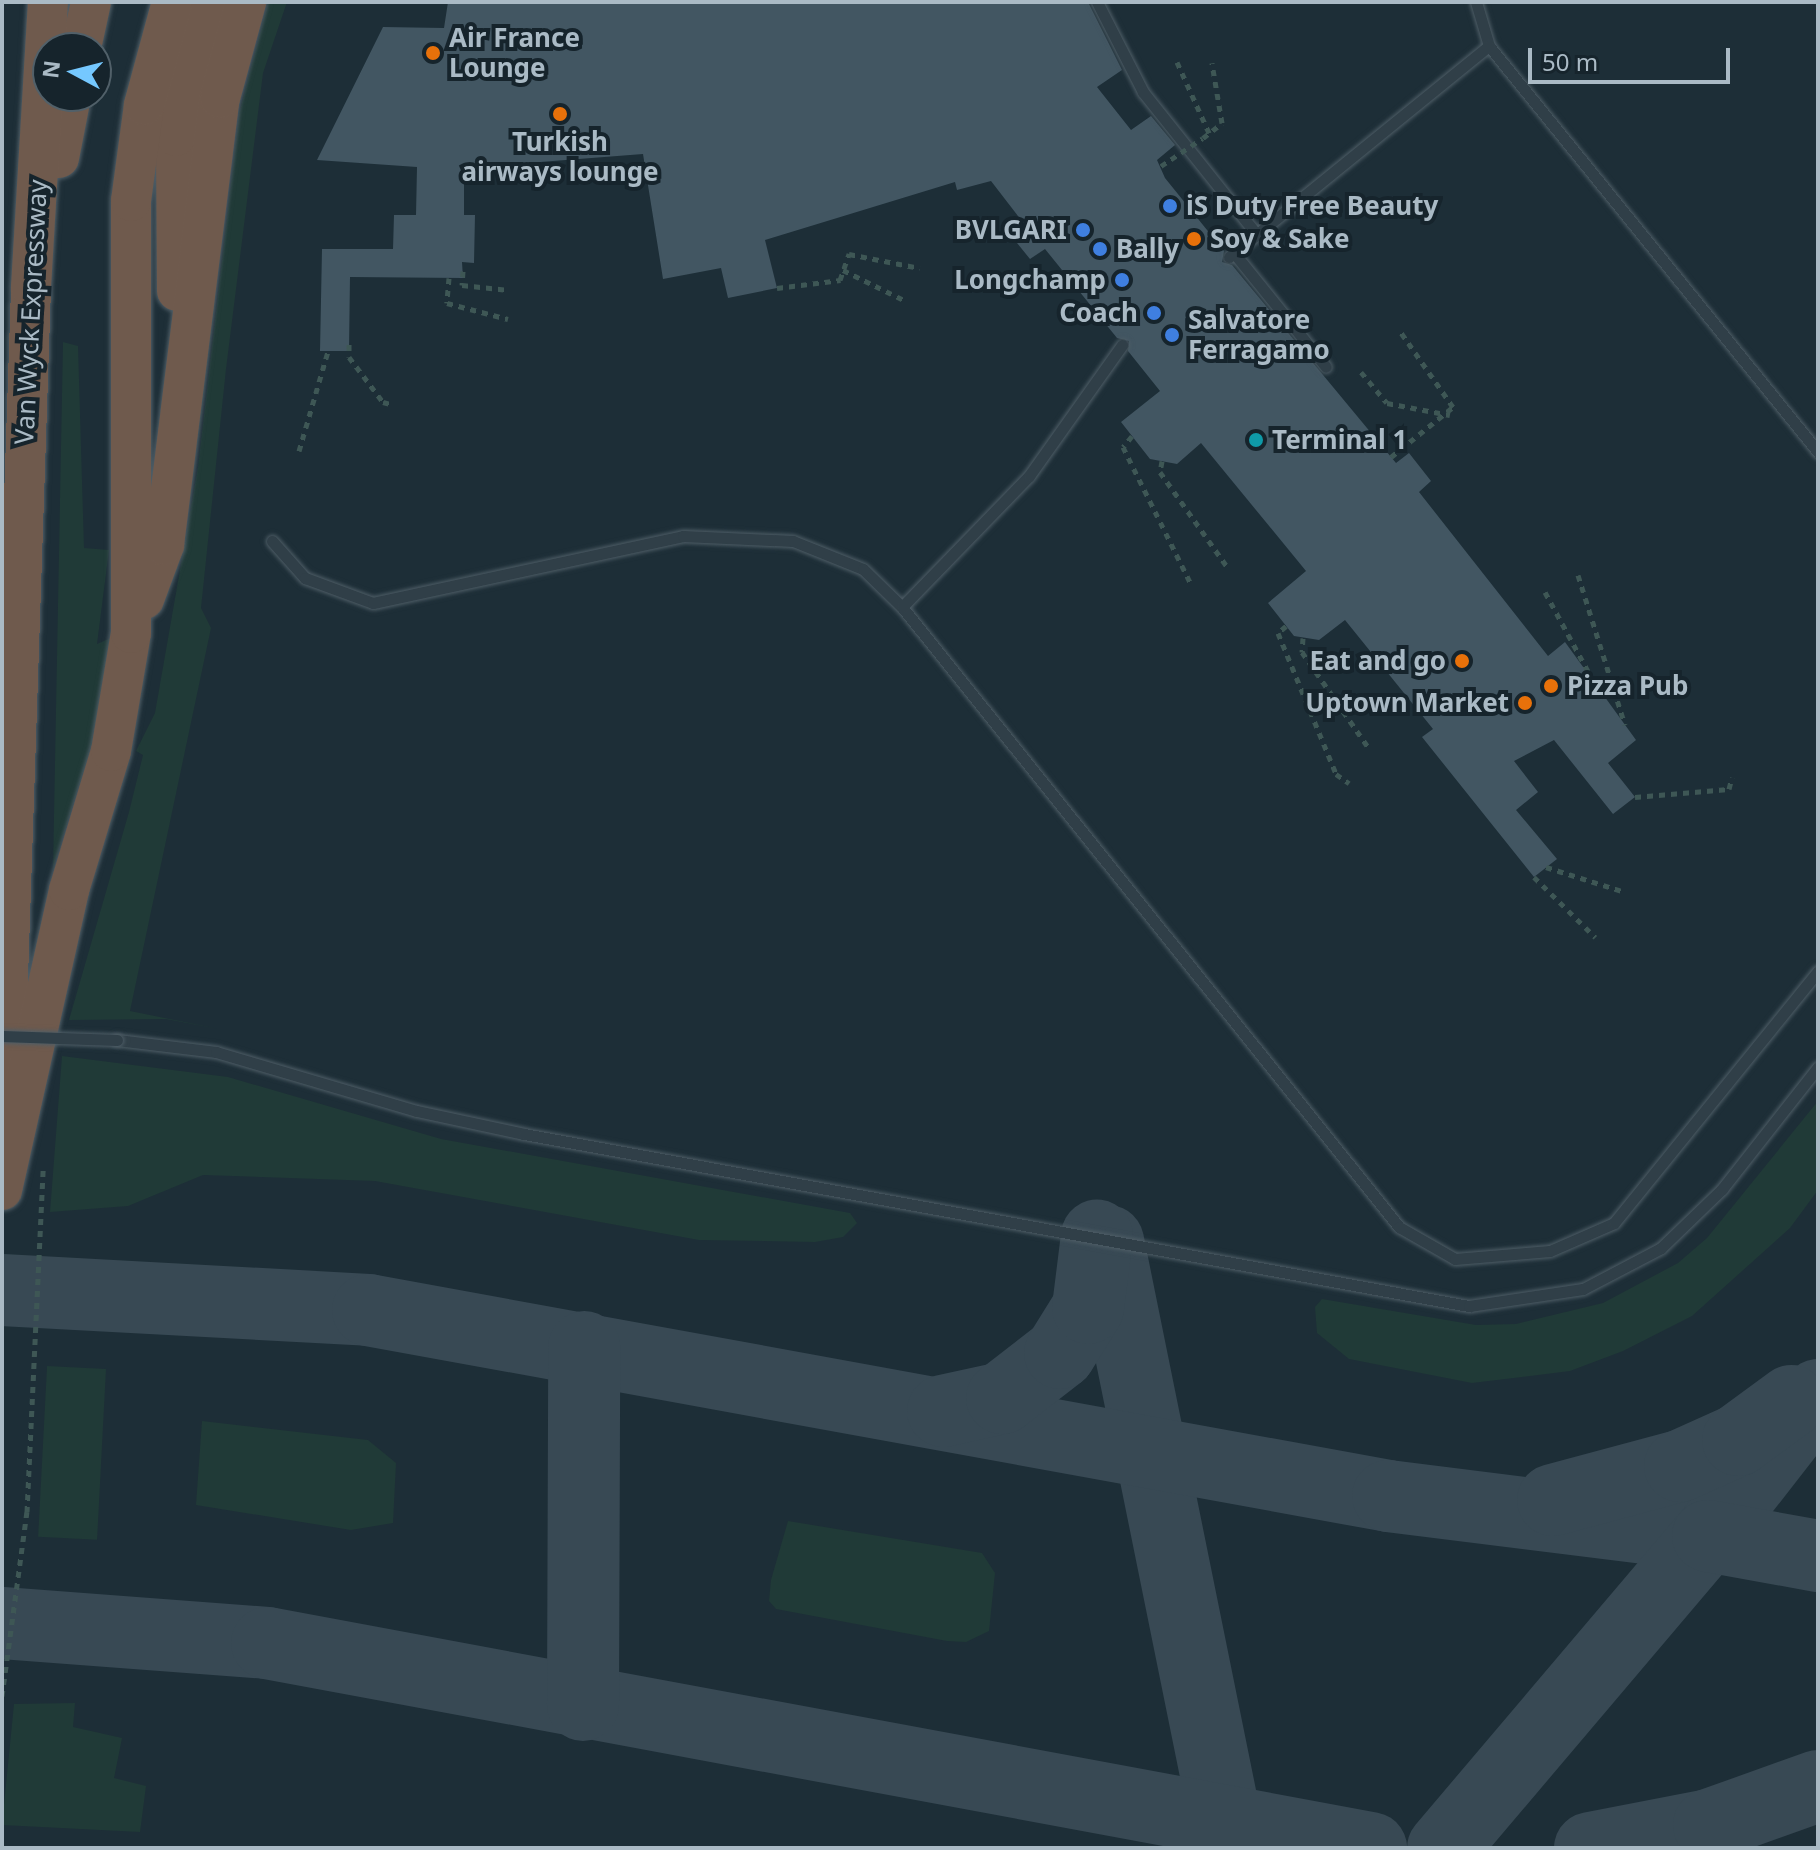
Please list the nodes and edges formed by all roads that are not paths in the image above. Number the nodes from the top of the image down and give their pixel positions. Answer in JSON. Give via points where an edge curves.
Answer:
{"nodes":[{"id":1,"x":48,"y":2,"type":"edge"},
{"id":2,"x":91,"y":2,"type":"edge"},
{"id":3,"x":172,"y":2,"type":"edge"},
{"id":4,"x":209,"y":2,"type":"edge"},
{"id":5,"x":246,"y":2,"type":"edge"},
{"id":6,"x":1097,"y":2,"type":"edge"},
{"id":7,"x":1476,"y":2,"type":"edge"},
{"id":8,"x":84,"y":32,"type":"edge"},
{"id":9,"x":1489,"y":46,"type":"junction"},
{"id":10,"x":68,"y":112,"type":"edge"},
{"id":11,"x":1257,"y":235,"type":"junction"},
{"id":12,"x":31,"y":287,"type":"junction"},
{"id":13,"x":1122,"y":345,"type":"dead end"},
{"id":14,"x":1326,"y":367,"type":"dead end"},
{"id":15,"x":182,"y":371,"type":"junction"},
{"id":16,"x":1818,"y":452,"type":"edge"},
{"id":17,"x":272,"y":541,"type":"dead end"},
{"id":18,"x":902,"y":607,"type":"junction"},
{"id":19,"x":131,"y":633,"type":"junction"},
{"id":20,"x":1818,"y":971,"type":"edge"},
{"id":21,"x":2,"y":1036,"type":"edge"},
{"id":22,"x":1818,"y":1067,"type":"edge"},
{"id":23,"x":2,"y":1150,"type":"edge"},
{"id":24,"x":2,"y":1190,"type":"edge"}],
"edges":[{"from":1,"to":12,"type":"highway","name":"Van Wyck Expressway"},
{"from":2,"to":8,"type":"highway"},
{"from":3,"to":19,"type":"highway","via":[[144,105],[131,201]]},
{"from":4,"to":15,"type":"highway","via":[[184,87],[172,193]]},
{"from":5,"to":15,"type":"highway","via":[[220,98]]},
{"from":6,"to":11,"type":"lane","via":[[1143,92]]},
{"from":7,"to":9,"type":"lane"},
{"from":9,"to":11,"type":"lane"},
{"from":9,"to":16,"type":"lane"},
{"from":10,"to":12,"type":"highway"},
{"from":11,"to":14,"type":"lane","via":[[1232,255]]},
{"from":12,"to":23,"type":"highway","name":"Van Wyck Expressway"},
{"from":13,"to":18,"type":"lane","via":[[1029,476]]},
{"from":15,"to":19,"type":"highway","via":[[164,545]]},
{"from":17,"to":18,"type":"lane","via":[[305,578],[373,603],[661,539],[768,537],[831,552],[877,579]]},
{"from":18,"to":20,"type":"lane","via":[[1399,1227],[1441,1254],[1467,1260],[1530,1255],[1614,1223]]},
{"from":19,"to":24,"type":"highway","via":[[111,751],[63,916]]},
{"from":21,"to":22,"type":"lane","bridge":true,"via":[[117,1040],[216,1052],[496,1128],[1469,1306],[1583,1289],[1661,1248],[1722,1189]]}]}
